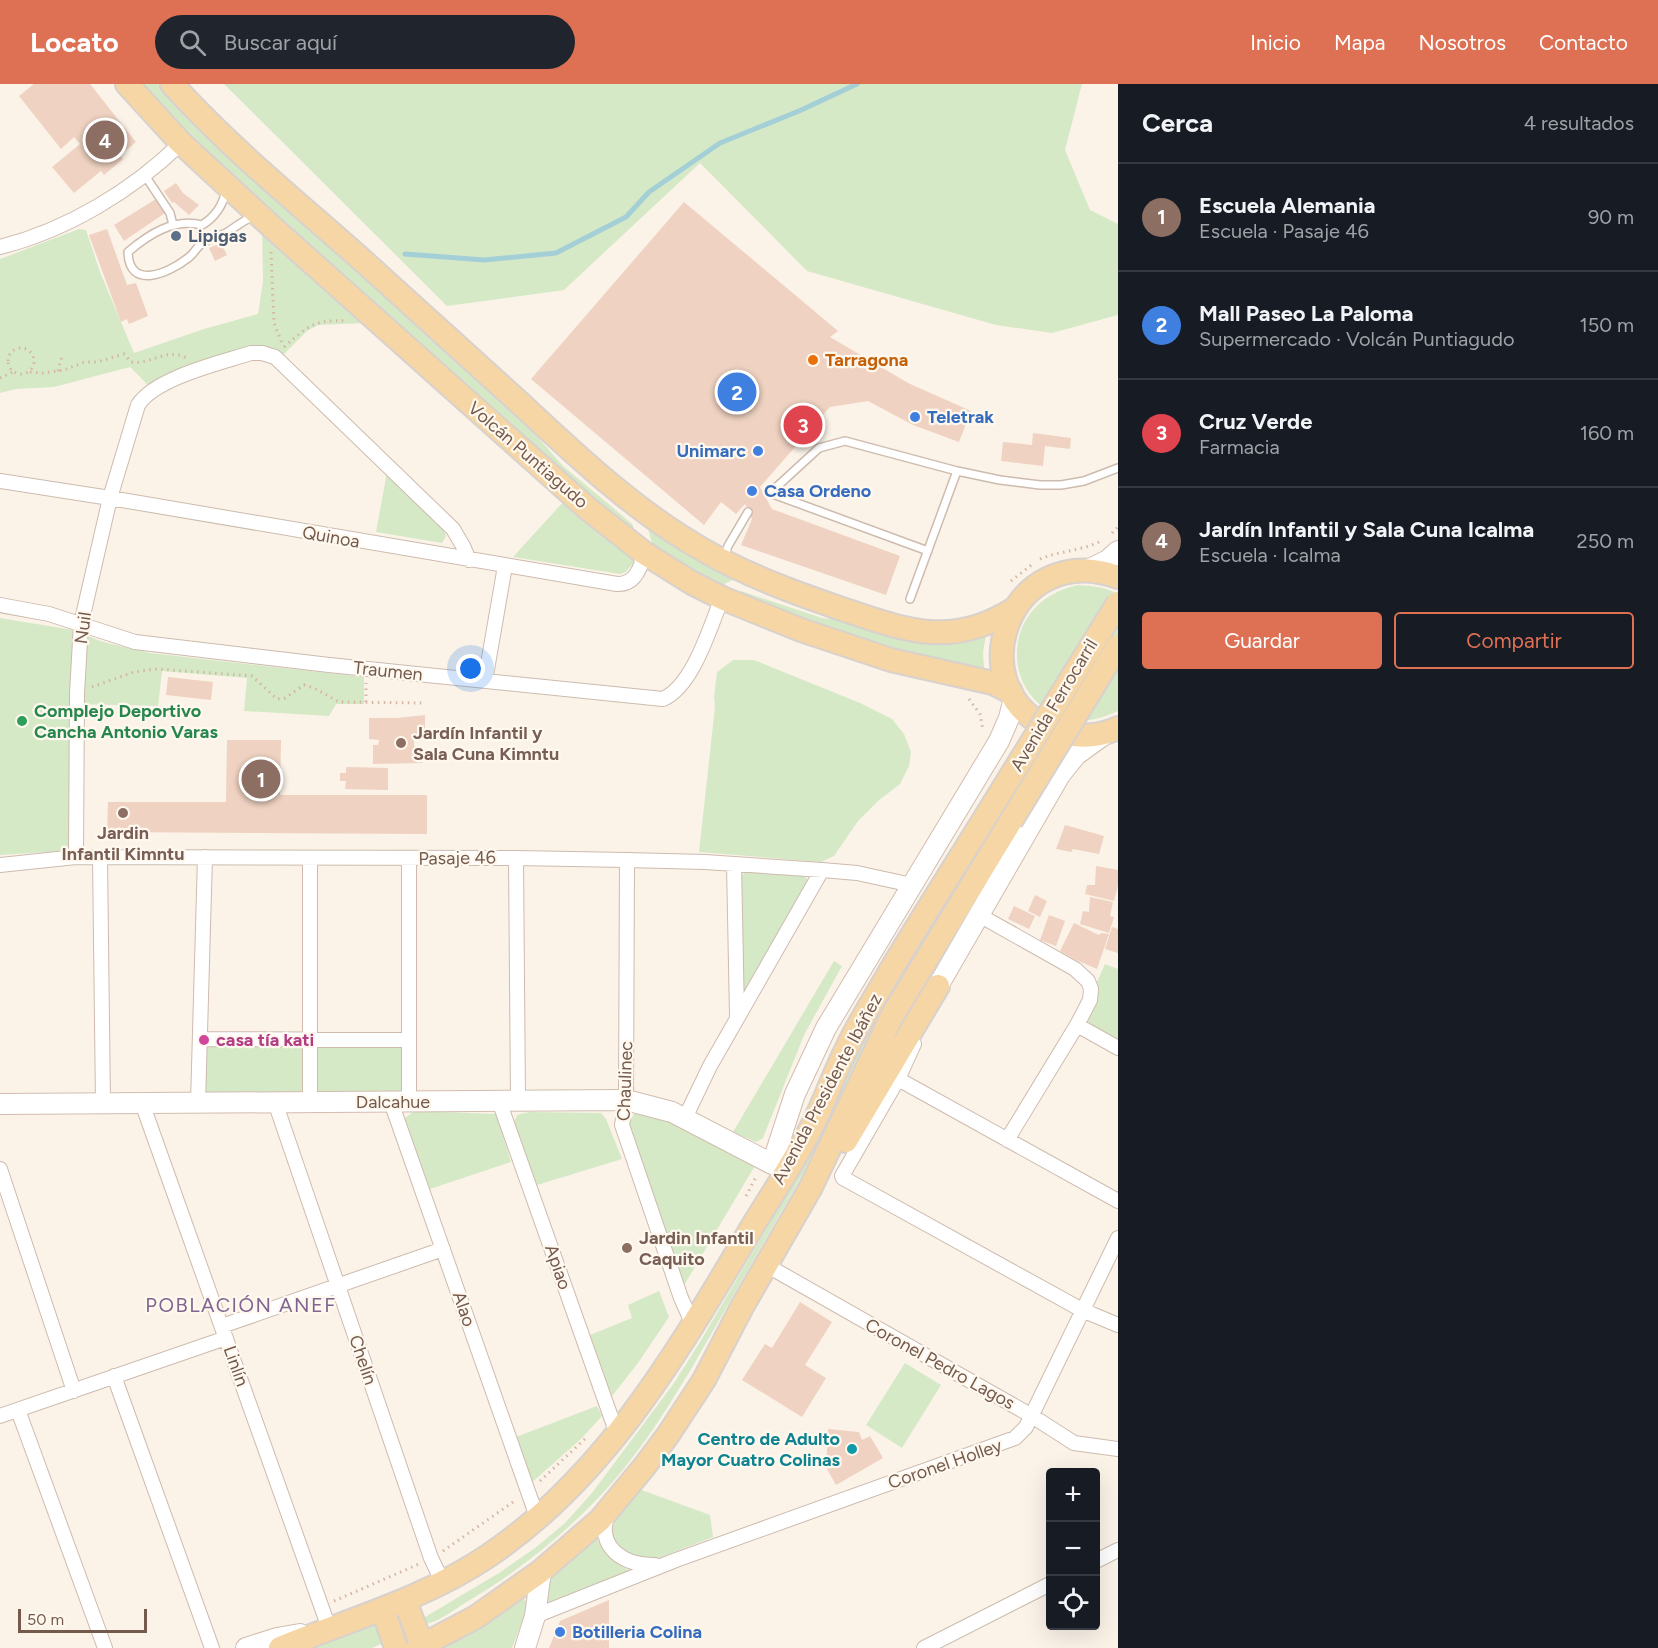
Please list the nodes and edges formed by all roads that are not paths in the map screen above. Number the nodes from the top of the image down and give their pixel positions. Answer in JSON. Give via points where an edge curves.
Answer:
{"nodes":[{"id":1,"x":127,"y":84,"type":"edge"},
{"id":2,"x":172,"y":84,"type":"edge"},
{"id":3,"x":181,"y":143,"type":"junction"},
{"id":4,"x":144,"y":174,"type":"junction"},
{"id":5,"x":226,"y":185,"type":"junction"},
{"id":6,"x":258,"y":214,"type":"junction"},
{"id":7,"x":173,"y":225,"type":"junction"},
{"id":8,"x":202,"y":225,"type":"junction"},
{"id":9,"x":204,"y":242,"type":"junction"},
{"id":10,"x":0,"y":247,"type":"edge"},
{"id":11,"x":1118,"y":468,"type":"edge"},
{"id":12,"x":957,"y":471,"type":"junction"},
{"id":13,"x":0,"y":481,"type":"edge"},
{"id":14,"x":625,"y":496,"type":"junction"},
{"id":15,"x":110,"y":498,"type":"junction"},
{"id":16,"x":748,"y":512,"type":"dead end"},
{"id":17,"x":928,"y":551,"type":"junction"},
{"id":18,"x":1118,"y":551,"type":"edge"},
{"id":19,"x":644,"y":553,"type":"junction"},
{"id":20,"x":469,"y":560,"type":"junction"},
{"id":21,"x":723,"y":561,"type":"junction"},
{"id":22,"x":505,"y":566,"type":"junction"},
{"id":23,"x":1088,"y":570,"type":"junction"},
{"id":24,"x":1118,"y":577,"type":"edge"},
{"id":25,"x":762,"y":578,"type":"junction"},
{"id":26,"x":722,"y":598,"type":"junction"},
{"id":27,"x":910,"y":599,"type":"dead end"},
{"id":28,"x":1118,"y":603,"type":"edge"},
{"id":29,"x":0,"y":605,"type":"edge"},
{"id":30,"x":1014,"y":609,"type":"junction"},
{"id":31,"x":81,"y":624,"type":"junction"},
{"id":32,"x":1118,"y":646,"type":"edge"},
{"id":33,"x":485,"y":681,"type":"junction"},
{"id":34,"x":1012,"y":695,"type":"junction"},
{"id":35,"x":1111,"y":731,"type":"edge"},
{"id":36,"x":991,"y":808,"type":"joint"},
{"id":37,"x":1011,"y":821,"type":"joint"},
{"id":38,"x":76,"y":857,"type":"junction"},
{"id":39,"x":100,"y":857,"type":"junction"},
{"id":40,"x":205,"y":857,"type":"junction"},
{"id":41,"x":310,"y":858,"type":"junction"},
{"id":42,"x":516,"y":858,"type":"junction"},
{"id":43,"x":409,"y":859,"type":"junction"},
{"id":44,"x":627,"y":860,"type":"junction"},
{"id":45,"x":734,"y":864,"type":"junction"},
{"id":46,"x":0,"y":866,"type":"edge"},
{"id":47,"x":822,"y":870,"type":"junction"},
{"id":48,"x":912,"y":885,"type":"junction"},
{"id":49,"x":979,"y":915,"type":"junction"},
{"id":50,"x":938,"y":986,"type":"junction"},
{"id":51,"x":737,"y":1018,"type":"junction"},
{"id":52,"x":1077,"y":1025,"type":"junction"},
{"id":53,"x":201,"y":1040,"type":"junction"},
{"id":54,"x":310,"y":1040,"type":"junction"},
{"id":55,"x":409,"y":1040,"type":"junction"},
{"id":56,"x":1118,"y":1048,"type":"edge"},
{"id":57,"x":898,"y":1079,"type":"junction"},
{"id":58,"x":626,"y":1100,"type":"junction"},
{"id":59,"x":508,"y":1101,"type":"junction"},
{"id":60,"x":275,"y":1102,"type":"junction"},
{"id":61,"x":309,"y":1102,"type":"junction"},
{"id":62,"x":400,"y":1102,"type":"junction"},
{"id":63,"x":142,"y":1103,"type":"junction"},
{"id":64,"x":198,"y":1103,"type":"junction"},
{"id":65,"x":0,"y":1104,"type":"edge"},
{"id":66,"x":102,"y":1104,"type":"junction"},
{"id":67,"x":685,"y":1118,"type":"junction"},
{"id":68,"x":1007,"y":1140,"type":"junction"},
{"id":69,"x":767,"y":1161,"type":"junction"},
{"id":70,"x":0,"y":1169,"type":"edge"},
{"id":71,"x":811,"y":1187,"type":"junction"},
{"id":72,"x":1118,"y":1201,"type":"edge"},
{"id":73,"x":763,"y":1209,"type":"junction"},
{"id":74,"x":1118,"y":1238,"type":"edge"},
{"id":75,"x":443,"y":1250,"type":"junction"},
{"id":76,"x":766,"y":1265,"type":"junction"},
{"id":77,"x":337,"y":1286,"type":"junction"},
{"id":78,"x":1082,"y":1310,"type":"junction"},
{"id":79,"x":693,"y":1325,"type":"junction"},
{"id":80,"x":1118,"y":1325,"type":"edge"},
{"id":81,"x":224,"y":1332,"type":"junction"},
{"id":82,"x":114,"y":1376,"type":"junction"},
{"id":83,"x":74,"y":1390,"type":"junction"},
{"id":84,"x":18,"y":1410,"type":"junction"},
{"id":85,"x":0,"y":1416,"type":"edge"},
{"id":86,"x":1032,"y":1416,"type":"junction"},
{"id":87,"x":617,"y":1434,"type":"junction"},
{"id":88,"x":1118,"y":1449,"type":"edge"},
{"id":89,"x":610,"y":1509,"type":"junction"},
{"id":90,"x":537,"y":1517,"type":"junction"},
{"id":91,"x":1118,"y":1550,"type":"edge"},
{"id":92,"x":1100,"y":1559,"type":"edge"},
{"id":93,"x":663,"y":1565,"type":"junction"},
{"id":94,"x":541,"y":1571,"type":"junction"},
{"id":95,"x":443,"y":1583,"type":"junction"},
{"id":96,"x":1046,"y":1586,"type":"edge"},
{"id":97,"x":405,"y":1601,"type":"junction"},
{"id":98,"x":383,"y":1610,"type":"junction"},
{"id":99,"x":535,"y":1616,"type":"junction"},
{"id":100,"x":329,"y":1628,"type":"junction"},
{"id":101,"x":421,"y":1647,"type":"edge"},
{"id":102,"x":105,"y":1648,"type":"edge"},
{"id":103,"x":212,"y":1648,"type":"edge"},
{"id":104,"x":246,"y":1648,"type":"edge"},
{"id":105,"x":280,"y":1648,"type":"edge"},
{"id":106,"x":396,"y":1648,"type":"edge"},
{"id":107,"x":525,"y":1648,"type":"edge"},
{"id":108,"x":924,"y":1648,"type":"edge"}],
"edges":[{"from":1,"to":3,"type":"main road","name":"Volcán Puntiagudo"},
{"from":2,"to":14,"type":"main road","name":"Volcán Puntiagudo","via":[[237,149]]},
{"from":3,"to":4,"type":"street"},
{"from":3,"to":5,"type":"main road","name":"Volcán Puntiagudo"},
{"from":4,"to":7,"type":"lane"},
{"from":4,"to":10,"type":"street","via":[[80,216]]},
{"from":5,"to":6,"type":"main road","name":"Volcán Puntiagudo"},
{"from":5,"to":8,"type":"lane","via":[[222,204]]},
{"from":6,"to":9,"type":"lane"},
{"from":6,"to":19,"type":"main road","name":"Volcán Puntiagudo","via":[[570,493]]},
{"from":7,"to":8,"type":"lane"},
{"from":7,"to":9,"type":"lane","via":[[143,239],[129,252],[129,262],[139,274],[147,277],[171,268]]},
{"from":8,"to":9,"type":"lane"},
{"from":11,"to":12,"type":"lane","via":[[1061,485],[1000,480]]},
{"from":12,"to":17,"type":"lane"},
{"from":12,"to":17,"type":"lane","via":[[844,441],[819,448],[768,495]]},
{"from":13,"to":15,"type":"street","name":"Quinoa"},
{"from":14,"to":19,"type":"main road","via":[[643,537]]},
{"from":14,"to":21,"type":"main road","name":"Volcán Puntiagudo"},
{"from":15,"to":20,"type":"street","name":"Quinoa"},
{"from":15,"to":20,"type":"street","name":"Nuil","via":[[144,395],[204,368],[262,352],[275,357],[453,529]]},
{"from":15,"to":31,"type":"street","name":"Nuil"},
{"from":16,"to":21,"type":"lane"},
{"from":17,"to":27,"type":"lane"},
{"from":18,"to":23,"type":"street"},
{"from":19,"to":22,"type":"street","name":"Quinoa","via":[[639,572],[622,584]]},
{"from":19,"to":26,"type":"main road","name":"Volcán Puntiagudo"},
{"from":20,"to":22,"type":"street","name":"Quinoa"},
{"from":21,"to":25,"type":"main road","name":"Volcán Puntiagudo"},
{"from":22,"to":33,"type":"street"},
{"from":23,"to":24,"type":"main road"},
{"from":23,"to":30,"type":"main road","via":[[1063,574],[1039,584]]},
{"from":25,"to":26,"type":"main road","via":[[739,585]]},
{"from":25,"to":30,"type":"main road","name":"Volcán Puntiagudo","via":[[904,630],[952,632],[996,620]]},
{"from":26,"to":33,"type":"street","name":"Traumen","via":[[691,669],[678,689],[663,699]]},
{"from":26,"to":34,"type":"main road","name":"Volcán Puntiagudo","via":[[882,657],[993,683]]},
{"from":28,"to":36,"type":"main road","name":"Avenida Ferrocarril","bridge":true},
{"from":29,"to":31,"type":"street","name":"Traumen"},
{"from":30,"to":34,"type":"main road","via":[[1005,629],[1002,650]]},
{"from":31,"to":33,"type":"street","name":"Traumen","via":[[135,642]]},
{"from":31,"to":38,"type":"street","name":"Nuil"},
{"from":32,"to":37,"type":"main road","name":"Avenida Ferrocarril","bridge":true},
{"from":34,"to":35,"type":"main road","via":[[1027,714],[1063,734],[1084,736]]},
{"from":34,"to":48,"type":"street","name":"Avenida Presidente Ibáñez","via":[[1009,718],[999,741]]},
{"from":35,"to":49,"type":"street","via":[[1076,756],[1060,775]]},
{"from":36,"to":73,"type":"main road","name":"Avenida Presidente Ibáñez","via":[[855,1032],[812,1126]]},
{"from":37,"to":71,"type":"main road","name":"Avenida Presidente Ibáñez","via":[[892,1016]]},
{"from":38,"to":39,"type":"street","name":"Pasaje 46"},
{"from":38,"to":46,"type":"street","name":"Pasaje 46"},
{"from":39,"to":40,"type":"street","name":"Pasaje 46"},
{"from":39,"to":66,"type":"street"},
{"from":40,"to":41,"type":"street","name":"Pasaje 46"},
{"from":40,"to":53,"type":"street"},
{"from":41,"to":43,"type":"street","name":"Pasaje 46"},
{"from":41,"to":54,"type":"street"},
{"from":42,"to":43,"type":"street","name":"Pasaje 46"},
{"from":42,"to":44,"type":"street","name":"Pasaje 46"},
{"from":42,"to":59,"type":"street","name":"Apiao"},
{"from":43,"to":55,"type":"street","name":"Alao"},
{"from":44,"to":45,"type":"street","name":"Pasaje 46"},
{"from":44,"to":58,"type":"street","name":"Chaulinec"},
{"from":45,"to":47,"type":"street","name":"Pasaje 46"},
{"from":45,"to":51,"type":"street"},
{"from":47,"to":48,"type":"street","name":"Pasaje 46"},
{"from":47,"to":51,"type":"street"},
{"from":48,"to":69,"type":"street","name":"Avenida Presidente Ibáñez","via":[[826,1028]]},
{"from":49,"to":50,"type":"street"},
{"from":49,"to":52,"type":"street","via":[[1083,974],[1091,995]]},
{"from":50,"to":57,"type":"street"},
{"from":50,"to":71,"type":"main road","via":[[853,1131]]},
{"from":51,"to":67,"type":"street"},
{"from":52,"to":56,"type":"street"},
{"from":52,"to":68,"type":"street"},
{"from":53,"to":54,"type":"street"},
{"from":53,"to":64,"type":"street"},
{"from":54,"to":55,"type":"street"},
{"from":54,"to":61,"type":"street"},
{"from":55,"to":62,"type":"street","name":"Alao"},
{"from":57,"to":68,"type":"street"},
{"from":57,"to":78,"type":"street","via":[[842,1177]]},
{"from":58,"to":59,"type":"street","name":"Dalcahue"},
{"from":58,"to":67,"type":"street","name":"Dalcahue","via":[[656,1106]]},
{"from":58,"to":79,"type":"street","name":"Chaulinec","via":[[622,1116],[624,1134]]},
{"from":59,"to":62,"type":"street","name":"Dalcahue"},
{"from":59,"to":87,"type":"street","name":"Apiao"},
{"from":60,"to":61,"type":"street","name":"Dalcahue"},
{"from":60,"to":64,"type":"street","name":"Dalcahue"},
{"from":60,"to":77,"type":"street","name":"Chelín"},
{"from":61,"to":62,"type":"street","name":"Dalcahue"},
{"from":62,"to":75,"type":"street","name":"Alao"},
{"from":63,"to":64,"type":"street","name":"Dalcahue"},
{"from":63,"to":66,"type":"street","name":"Dalcahue"},
{"from":63,"to":81,"type":"street","name":"Linlín"},
{"from":65,"to":66,"type":"street","name":"Dalcahue"},
{"from":67,"to":69,"type":"street","name":"Dalcahue"},
{"from":68,"to":72,"type":"street"},
{"from":69,"to":73,"type":"main road"},
{"from":70,"to":83,"type":"street"},
{"from":71,"to":76,"type":"main road","name":"Avenida Presidente Ibáñez"},
{"from":73,"to":79,"type":"main road","name":"Avenida Presidente Ibáñez"},
{"from":74,"to":78,"type":"street","name":"Coronel Holley"},
{"from":75,"to":77,"type":"street"},
{"from":75,"to":90,"type":"street","name":"Alao"},
{"from":76,"to":86,"type":"street","name":"Coronel Pedro Lagos"},
{"from":76,"to":89,"type":"main road","name":"Avenida Presidente Ibáñez","via":[[694,1396]]},
{"from":77,"to":81,"type":"street"},
{"from":77,"to":95,"type":"street","name":"Chelín"},
{"from":78,"to":80,"type":"street"},
{"from":78,"to":86,"type":"street","name":"Coronel Holley"},
{"from":79,"to":87,"type":"main road","name":"Avenida Presidente Ibáñez"},
{"from":81,"to":82,"type":"street"},
{"from":81,"to":100,"type":"street","name":"Linlín"},
{"from":82,"to":83,"type":"street"},
{"from":82,"to":103,"type":"street"},
{"from":83,"to":84,"type":"street"},
{"from":84,"to":85,"type":"street"},
{"from":84,"to":102,"type":"street"},
{"from":86,"to":88,"type":"street","name":"Coronel Pedro Lagos","via":[[1074,1443]]},
{"from":86,"to":93,"type":"street","name":"Coronel Holley","via":[[1021,1433],[1004,1444]]},
{"from":87,"to":90,"type":"main road","name":"Avenida Presidente Ibáñez"},
{"from":89,"to":93,"type":"street","name":"Coronel Holley","via":[[604,1532],[611,1547],[637,1565]]},
{"from":89,"to":94,"type":"main road","name":"Avenida Presidente Ibáñez"},
{"from":90,"to":95,"type":"main road","name":"Avenida Presidente Ibáñez","via":[[490,1555]]},
{"from":91,"to":92,"type":"street"},
{"from":93,"to":99,"type":"street","name":"Coronel Holley"},
{"from":94,"to":99,"type":"street"},
{"from":94,"to":101,"type":"main road","name":"Avenida Presidente Ibáñez","via":[[476,1617]]},
{"from":95,"to":97,"type":"main road","name":"Avenida Presidente Ibáñez"},
{"from":96,"to":108,"type":"street"},
{"from":97,"to":98,"type":"main road","name":"Avenida Presidente Ibáñez"},
{"from":97,"to":101,"type":"main road"},
{"from":98,"to":100,"type":"main road","name":"Avenida Presidente Ibáñez"},
{"from":98,"to":106,"type":"main road"},
{"from":99,"to":107,"type":"street"},
{"from":100,"to":104,"type":"street","name":"Avenida Presidente Ibáñez"},
{"from":100,"to":105,"type":"main road","name":"Avenida Presidente Ibáñez"}]}
